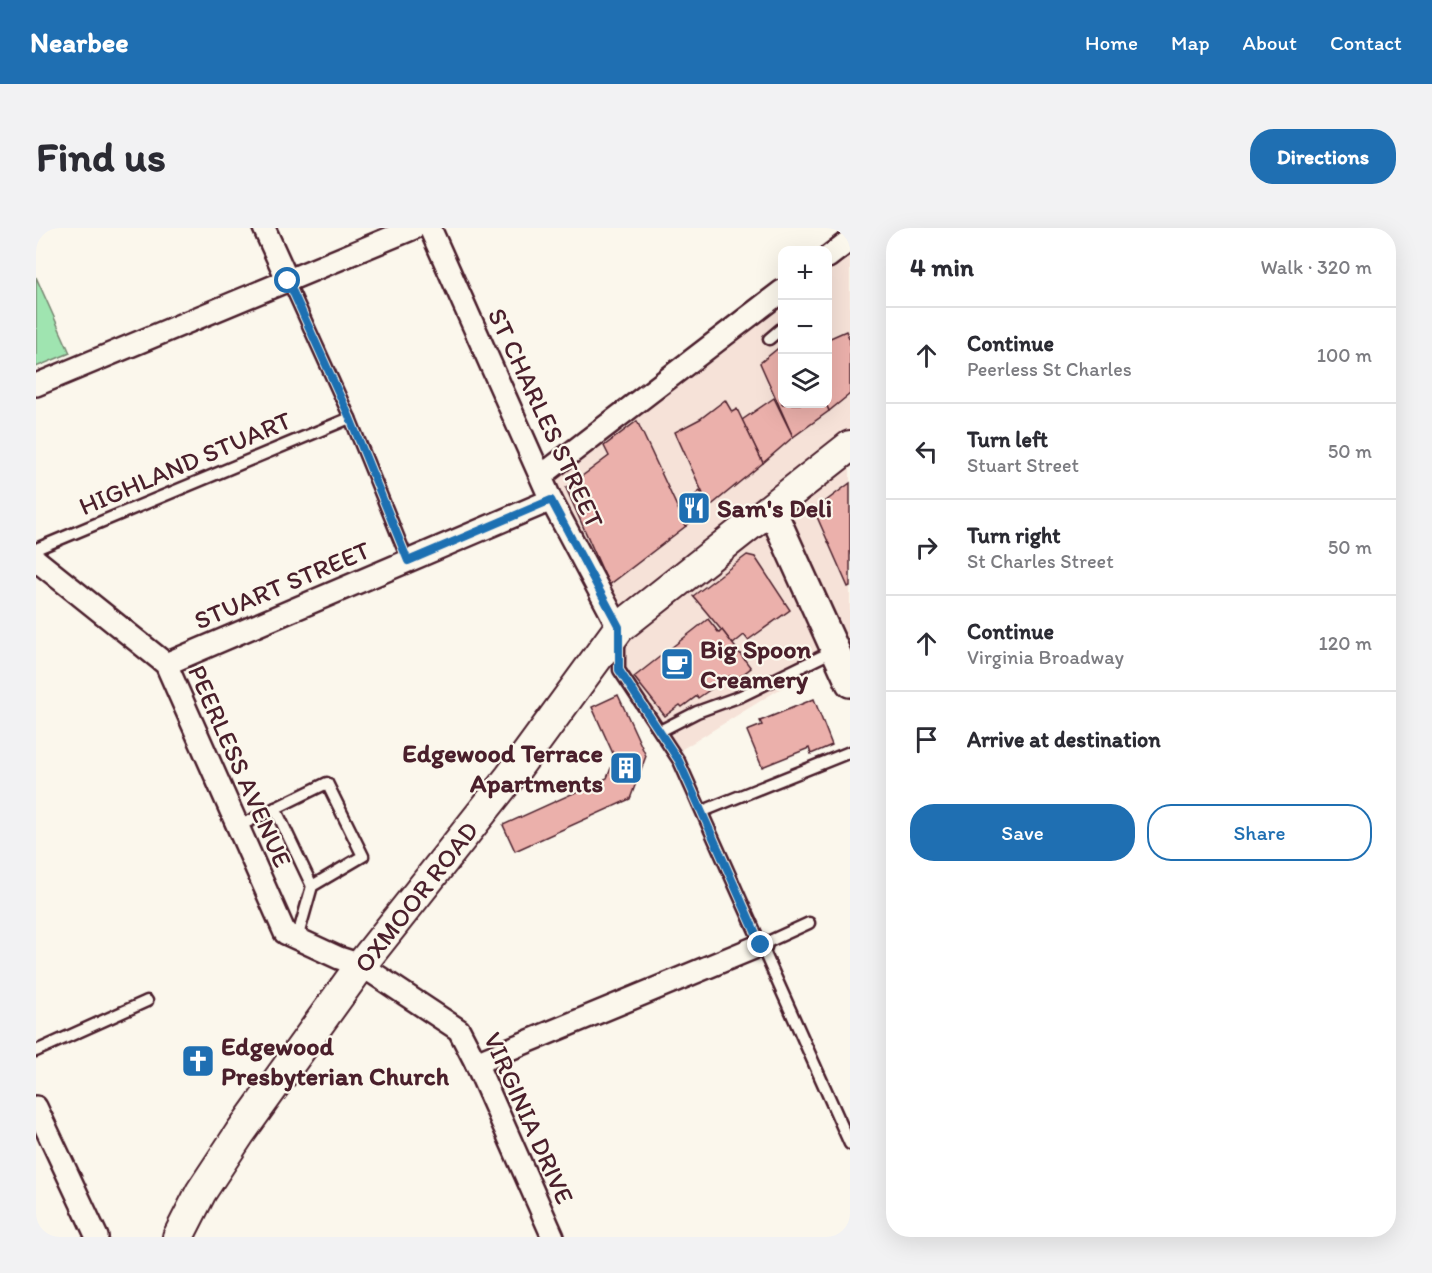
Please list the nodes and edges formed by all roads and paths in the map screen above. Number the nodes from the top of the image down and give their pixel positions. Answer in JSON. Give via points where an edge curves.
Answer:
{"nodes":[{"id":1,"x":264,"y":228,"type":"edge"},
{"id":2,"x":414,"y":228,"type":"edge"},
{"id":3,"x":430,"y":228,"type":"edge"},
{"id":4,"x":850,"y":240,"type":"edge"},
{"id":5,"x":832,"y":254,"type":"edge"},
{"id":6,"x":288,"y":281,"type":"junction"},
{"id":7,"x":778,"y":295,"type":"edge"},
{"id":8,"x":778,"y":332,"type":"edge"},
{"id":9,"x":769,"y":339,"type":"dead end"},
{"id":10,"x":36,"y":385,"type":"edge"},
{"id":11,"x":350,"y":418,"type":"junction"},
{"id":12,"x":850,"y":446,"type":"edge"},
{"id":13,"x":541,"y":476,"type":"junction"},
{"id":14,"x":551,"y":500,"type":"junction"},
{"id":15,"x":771,"y":508,"type":"junction"},
{"id":16,"x":36,"y":549,"type":"edge"},
{"id":17,"x":36,"y":560,"type":"edge"},
{"id":18,"x":408,"y":561,"type":"junction"},
{"id":19,"x":619,"y":627,"type":"junction"},
{"id":20,"x":166,"y":664,"type":"junction"},
{"id":21,"x":844,"y":664,"type":"edge"},
{"id":22,"x":660,"y":731,"type":"junction"},
{"id":23,"x":850,"y":752,"type":"edge"},
{"id":24,"x":275,"y":808,"type":"junction"},
{"id":25,"x":703,"y":811,"type":"junction"},
{"id":26,"x":237,"y":827,"type":"junction"},
{"id":27,"x":312,"y":886,"type":"junction"},
{"id":28,"x":809,"y":923,"type":"dead end"},
{"id":29,"x":297,"y":939,"type":"junction"},
{"id":30,"x":761,"y":945,"type":"junction"},
{"id":31,"x":361,"y":965,"type":"junction"},
{"id":32,"x":147,"y":1001,"type":"dead end"},
{"id":33,"x":36,"y":1051,"type":"edge"},
{"id":34,"x":476,"y":1063,"type":"junction"},
{"id":35,"x":36,"y":1107,"type":"edge"},
{"id":36,"x":850,"y":1144,"type":"edge"},
{"id":37,"x":97,"y":1237,"type":"edge"},
{"id":38,"x":177,"y":1237,"type":"edge"},
{"id":39,"x":553,"y":1237,"type":"edge"}],
"edges":[{"from":1,"to":6,"type":"street"},
{"from":2,"to":6,"type":"street"},
{"from":3,"to":13,"type":"street","name":"ST CHARLES STREET"},
{"from":4,"to":5,"type":"street"},
{"from":6,"to":10,"type":"street"},
{"from":6,"to":11,"type":"lane"},
{"from":7,"to":13,"type":"street"},
{"from":8,"to":9,"type":"lane"},
{"from":11,"to":16,"type":"lane","name":"HIGHLAND STUART"},
{"from":11,"to":18,"type":"lane"},
{"from":12,"to":15,"type":"main road","name":"OXMOOR ROAD"},
{"from":13,"to":14,"type":"street","name":"ST CHARLES STREET"},
{"from":14,"to":18,"type":"street","name":"STUART STREET"},
{"from":14,"to":19,"type":"street","name":"ST CHARLES STREET"},
{"from":15,"to":19,"type":"main road","name":"OXMOOR ROAD"},
{"from":15,"to":21,"type":"street"},
{"from":17,"to":20,"type":"street","name":"PEERLESS AVENUE"},
{"from":18,"to":20,"type":"street","name":"STUART STREET"},
{"from":19,"to":22,"type":"lane","via":[[619,670]]},
{"from":19,"to":31,"type":"main road","name":"OXMOOR ROAD","via":[[510,777]]},
{"from":20,"to":26,"type":"street","name":"PEERLESS AVENUE"},
{"from":21,"to":22,"type":"lane","via":[[697,712]]},
{"from":22,"to":25,"type":"lane"},
{"from":23,"to":25,"type":"lane"},
{"from":24,"to":26,"type":"lane"},
{"from":24,"to":27,"type":"lane"},
{"from":24,"to":27,"type":"lane","via":[[327,783],[363,856]]},
{"from":25,"to":30,"type":"lane"},
{"from":26,"to":29,"type":"street","name":"PEERLESS AVENUE","via":[[285,933]]},
{"from":27,"to":29,"type":"lane"},
{"from":28,"to":30,"type":"lane"},
{"from":29,"to":31,"type":"street","name":"PEERLESS AVENUE"},
{"from":30,"to":34,"type":"street"},
{"from":30,"to":36,"type":"lane"},
{"from":31,"to":34,"type":"street","name":"VIRGINIA DRIVE","via":[[459,1030]]},
{"from":31,"to":38,"type":"main road","name":"OXMOOR ROAD","via":[[240,1133]]},
{"from":32,"to":33,"type":"lane"},
{"from":34,"to":39,"type":"street","name":"VIRGINIA DRIVE"},
{"from":35,"to":37,"type":"street"}]}
